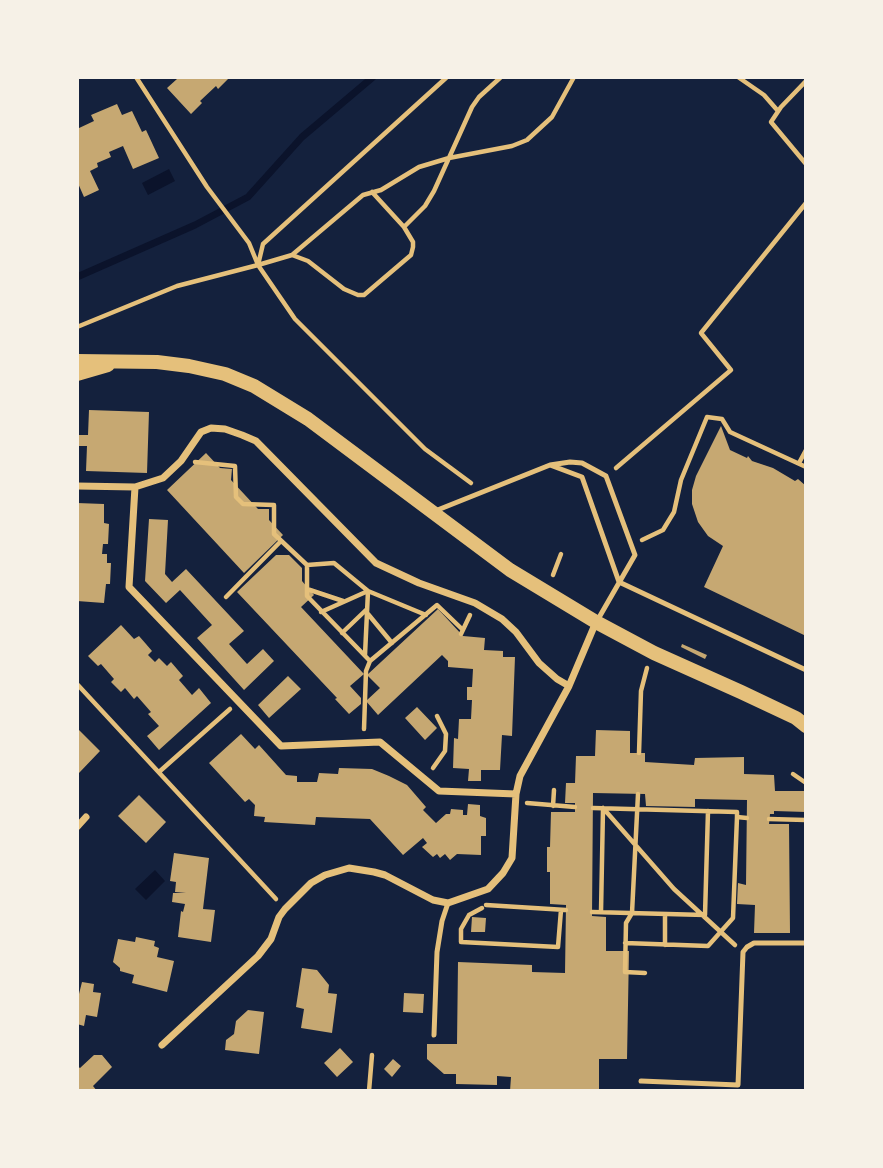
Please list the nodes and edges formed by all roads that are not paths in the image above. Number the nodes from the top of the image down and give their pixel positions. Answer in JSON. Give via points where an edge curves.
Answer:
{"nodes":[{"id":1,"x":77,"y":361,"type":"edge"},
{"id":2,"x":123,"y":361,"type":"junction"},
{"id":3,"x":77,"y":374,"type":"edge"},
{"id":4,"x":550,"y":465,"type":"junction"},
{"id":5,"x":77,"y":486,"type":"edge"},
{"id":6,"x":135,"y":487,"type":"junction"},
{"id":7,"x":432,"y":512,"type":"junction"},
{"id":8,"x":619,"y":582,"type":"junction"},
{"id":9,"x":596,"y":622,"type":"junction"},
{"id":10,"x":806,"y":670,"type":"edge"},
{"id":11,"x":569,"y":686,"type":"junction"},
{"id":12,"x":806,"y":726,"type":"edge"},
{"id":13,"x":516,"y":798,"type":"junction"},
{"id":14,"x":86,"y":817,"type":"dead end"},
{"id":15,"x":77,"y":827,"type":"edge"},
{"id":16,"x":448,"y":903,"type":"junction"},
{"id":17,"x":806,"y":943,"type":"edge"},
{"id":18,"x":434,"y":1035,"type":"dead end"},
{"id":19,"x":162,"y":1045,"type":"dead end"},
{"id":20,"x":641,"y":1081,"type":"dead end"}],
"edges":[{"from":1,"to":2,"type":"main road"},
{"from":2,"to":3,"type":"main road"},
{"from":2,"to":7,"type":"main road","via":[[188,366],[254,386],[308,419]]},
{"from":4,"to":7,"type":"lane"},
{"from":4,"to":8,"type":"lane","via":[[582,477]]},
{"from":4,"to":8,"type":"lane","via":[[582,463],[606,476],[635,555]]},
{"from":5,"to":6,"type":"street"},
{"from":6,"to":11,"type":"street","via":[[163,478],[201,432],[225,429],[249,438],[376,563],[475,603],[502,619],[539,663]]},
{"from":6,"to":13,"type":"street","via":[[129,587],[281,746],[380,742],[439,791]]},
{"from":7,"to":9,"type":"main road","via":[[510,570]]},
{"from":8,"to":9,"type":"lane"},
{"from":8,"to":10,"type":"lane"},
{"from":9,"to":11,"type":"street"},
{"from":9,"to":12,"type":"main road"},
{"from":11,"to":13,"type":"street","via":[[520,776]]},
{"from":13,"to":16,"type":"street","via":[[512,858],[503,873],[488,889]]},
{"from":14,"to":15,"type":"street"},
{"from":16,"to":18,"type":"lane","via":[[437,952]]},
{"from":16,"to":19,"type":"street","via":[[362,869],[325,874],[285,909],[258,956]]},
{"from":17,"to":20,"type":"lane","via":[[754,943],[743,953],[738,1085]]}]}
